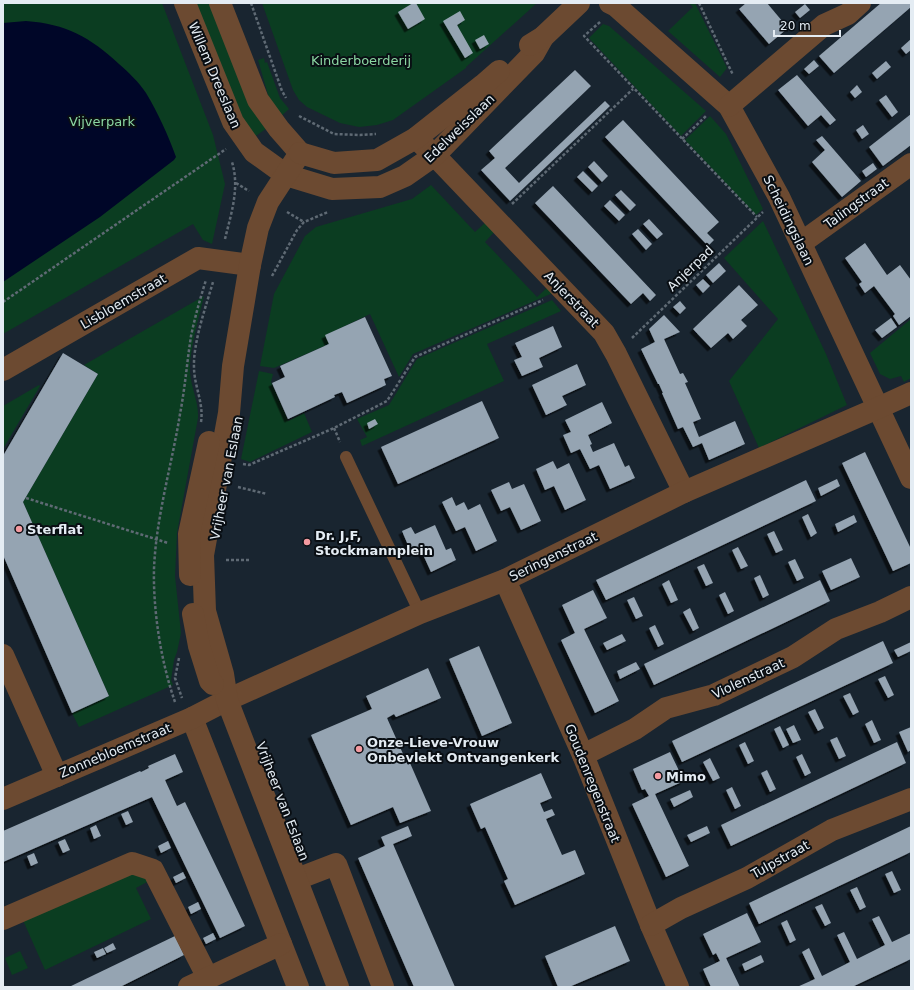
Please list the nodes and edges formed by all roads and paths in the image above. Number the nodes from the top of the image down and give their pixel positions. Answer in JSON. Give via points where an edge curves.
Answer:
{"nodes":[{"id":1,"x":185,"y":3,"type":"edge"},
{"id":2,"x":220,"y":3,"type":"edge"},
{"id":3,"x":251,"y":3,"type":"edge"},
{"id":4,"x":579,"y":3,"type":"edge"},
{"id":5,"x":860,"y":3,"type":"edge"},
{"id":6,"x":613,"y":5,"type":"edge"},
{"id":7,"x":543,"y":37,"type":"junction"},
{"id":8,"x":633,"y":89,"type":"junction"},
{"id":9,"x":290,"y":104,"type":"dead end"},
{"id":10,"x":729,"y":106,"type":"junction"},
{"id":11,"x":298,"y":116,"type":"dead end"},
{"id":12,"x":384,"y":134,"type":"dead end"},
{"id":13,"x":416,"y":138,"type":"junction"},
{"id":14,"x":228,"y":147,"type":"dead end"},
{"id":15,"x":300,"y":153,"type":"junction"},
{"id":16,"x":435,"y":155,"type":"junction"},
{"id":17,"x":911,"y":164,"type":"edge"},
{"id":18,"x":286,"y":175,"type":"junction"},
{"id":19,"x":779,"y":197,"type":"junction"},
{"id":20,"x":757,"y":218,"type":"junction"},
{"id":21,"x":496,"y":220,"type":"junction"},
{"id":22,"x":304,"y":222,"type":"dead end"},
{"id":23,"x":801,"y":243,"type":"junction"},
{"id":24,"x":250,"y":265,"type":"junction"},
{"id":25,"x":269,"y":281,"type":"dead end"},
{"id":26,"x":564,"y":291,"type":"junction"},
{"id":27,"x":3,"y":302,"type":"edge"},
{"id":28,"x":616,"y":354,"type":"junction"},
{"id":29,"x":3,"y":370,"type":"edge"},
{"id":30,"x":911,"y":393,"type":"edge"},
{"id":31,"x":878,"y":408,"type":"junction"},
{"id":32,"x":346,"y":457,"type":"dead end"},
{"id":33,"x":242,"y":464,"type":"dead end"},
{"id":34,"x":911,"y":478,"type":"edge"},
{"id":35,"x":231,"y":486,"type":"dead end"},
{"id":36,"x":684,"y":492,"type":"junction"},
{"id":37,"x":266,"y":494,"type":"dead end"},
{"id":38,"x":26,"y":498,"type":"dead end"},
{"id":39,"x":196,"y":552,"type":"junction"},
{"id":40,"x":250,"y":560,"type":"dead end"},
{"id":41,"x":505,"y":580,"type":"junction"},
{"id":42,"x":911,"y":596,"type":"edge"},
{"id":43,"x":420,"y":613,"type":"junction"},
{"id":44,"x":3,"y":655,"type":"edge"},
{"id":45,"x":227,"y":700,"type":"junction"},
{"id":46,"x":192,"y":718,"type":"junction"},
{"id":47,"x":583,"y":755,"type":"junction"},
{"id":48,"x":57,"y":776,"type":"junction"},
{"id":49,"x":3,"y":799,"type":"edge"},
{"id":50,"x":911,"y":799,"type":"edge"},
{"id":51,"x":297,"y":879,"type":"junction"},
{"id":52,"x":3,"y":919,"type":"edge"},
{"id":53,"x":651,"y":925,"type":"junction"},
{"id":54,"x":281,"y":944,"type":"junction"},
{"id":55,"x":199,"y":982,"type":"edge"},
{"id":56,"x":298,"y":987,"type":"edge"},
{"id":57,"x":338,"y":987,"type":"edge"},
{"id":58,"x":383,"y":987,"type":"edge"},
{"id":59,"x":678,"y":987,"type":"edge"}],
"edges":[{"from":1,"to":18,"type":"street","name":"Willem Dreeslaan","via":[[233,122],[254,152]]},
{"from":2,"to":15,"type":"street","via":[[258,100]]},
{"from":3,"to":9,"type":"path","via":[[282,91]]},
{"from":4,"to":7,"type":"street","name":"Edelweisslaan"},
{"from":5,"to":10,"type":"street","via":[[848,14],[824,25]]},
{"from":6,"to":8,"type":"path","via":[[584,36]]},
{"from":6,"to":10,"type":"street","name":"Scheidingslaan"},
{"from":7,"to":13,"type":"street","name":"Edelweisslaan","via":[[524,49]]},
{"from":7,"to":16,"type":"street","name":"Edelweisslaan","via":[[534,54]]},
{"from":8,"to":20,"type":"path"},
{"from":8,"to":21,"type":"path"},
{"from":10,"to":19,"type":"street","name":"Scheidingslaan"},
{"from":11,"to":12,"type":"path","via":[[334,134]]},
{"from":13,"to":15,"type":"street","name":"Edelweisslaan","via":[[377,160],[334,163]]},
{"from":13,"to":16,"type":"street","name":"Anjerstraat"},
{"from":14,"to":27,"type":"path"},
{"from":15,"to":18,"type":"street","name":"Vrijheer van Eslaan"},
{"from":16,"to":18,"type":"street","name":"Edelweisslaan","via":[[405,176],[380,187],[332,189]]},
{"from":16,"to":21,"type":"street","name":"Anjerstraat"},
{"from":17,"to":23,"type":"street","name":"Talingstraat"},
{"from":18,"to":24,"type":"street","name":"Vrijheer van Eslaan","via":[[268,202],[258,228]]},
{"from":19,"to":20,"type":"path","name":"Anjerpad"},
{"from":19,"to":23,"type":"street","name":"Scheidingslaan"},
{"from":20,"to":28,"type":"path","name":"Anjerpad"},
{"from":21,"to":26,"type":"street","name":"Anjerstraat"},
{"from":22,"to":25,"type":"path"},
{"from":23,"to":31,"type":"street","name":"Scheidingslaan"},
{"from":24,"to":29,"type":"street","name":"Lisbloemstraat","via":[[198,258]]},
{"from":24,"to":39,"type":"street","name":"Vrijheer van Eslaan","via":[[233,366],[229,413]]},
{"from":26,"to":28,"type":"street","name":"Anjerstraat","via":[[604,333]]},
{"from":26,"to":33,"type":"path","via":[[415,357],[387,402],[249,465]]},
{"from":28,"to":36,"type":"street","name":"Anjerstraat"},
{"from":30,"to":31,"type":"street","name":"Seringenstraat"},
{"from":31,"to":34,"type":"street","name":"Scheidingslaan"},
{"from":31,"to":36,"type":"street","name":"Seringenstraat"},
{"from":32,"to":43,"type":"lane"},
{"from":35,"to":37,"type":"path"},
{"from":36,"to":41,"type":"street","name":"Seringenstraat"},
{"from":38,"to":39,"type":"path"},
{"from":39,"to":40,"type":"path","via":[[213,561]]},
{"from":39,"to":45,"type":"street","name":"Vrijheer van Eslaan","via":[[205,611],[223,674]]},
{"from":41,"to":43,"type":"street","name":"Seringenstraat"},
{"from":41,"to":47,"type":"street","name":"Goudenregenstraat"},
{"from":42,"to":47,"type":"street","name":"Violenstraat","via":[[880,612],[836,629],[793,657],[714,695],[666,708],[635,729]]},
{"from":43,"to":45,"type":"street","name":"Seringenstraat"},
{"from":44,"to":48,"type":"street"},
{"from":45,"to":46,"type":"street","name":"Zonnebloemstraat"},
{"from":45,"to":51,"type":"street","name":"Vrijheer van Eslaan"},
{"from":46,"to":48,"type":"street","name":"Zonnebloemstraat"},
{"from":46,"to":54,"type":"street"},
{"from":47,"to":53,"type":"street","name":"Goudenregenstraat"},
{"from":48,"to":49,"type":"street","name":"Zonnebloemstraat"},
{"from":50,"to":53,"type":"street","name":"Tulpstraat","via":[[832,830],[747,878],[681,908]]},
{"from":51,"to":57,"type":"street","name":"Vrijheer van Eslaan"},
{"from":51,"to":58,"type":"street","name":"Vrijheer van Eslaan","via":[[336,864]]},
{"from":52,"to":55,"type":"street","via":[[132,863],[153,870]]},
{"from":53,"to":59,"type":"street","name":"Goudenregenstraat"},
{"from":54,"to":55,"type":"street"},
{"from":54,"to":56,"type":"street"}]}
